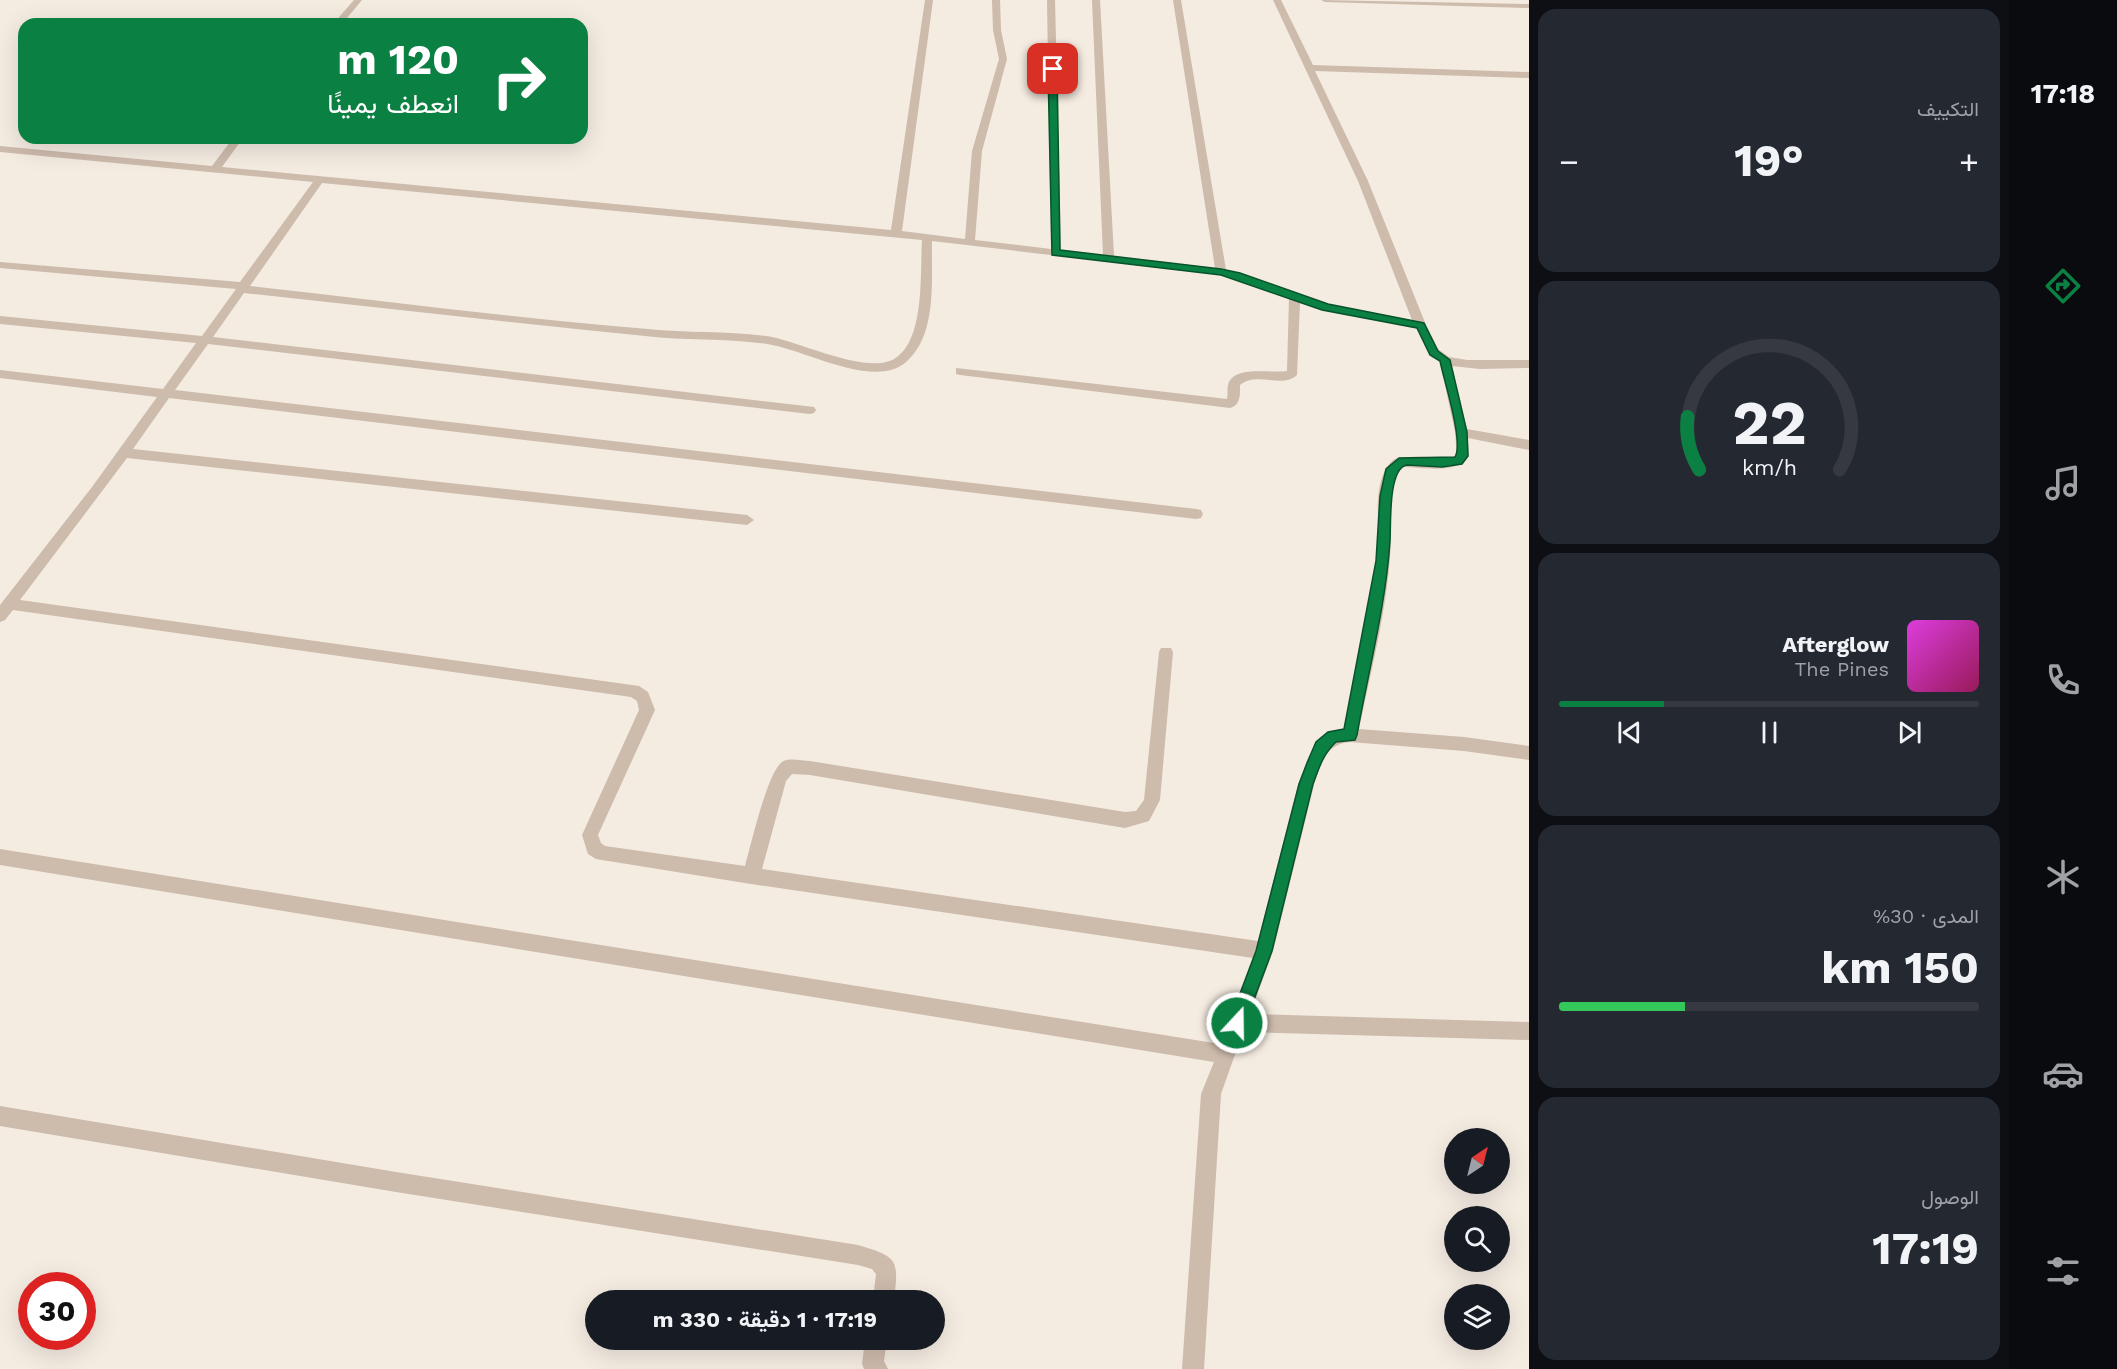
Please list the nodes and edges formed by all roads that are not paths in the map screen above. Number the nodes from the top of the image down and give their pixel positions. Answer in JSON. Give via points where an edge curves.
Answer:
{"nodes":[{"id":1,"x":358,"y":0,"type":"edge"},
{"id":2,"x":929,"y":0,"type":"edge"},
{"id":3,"x":996,"y":0,"type":"edge"},
{"id":4,"x":1051,"y":0,"type":"edge"},
{"id":5,"x":1096,"y":0,"type":"edge"},
{"id":6,"x":1177,"y":0,"type":"edge"},
{"id":7,"x":1277,"y":0,"type":"edge"},
{"id":8,"x":1325,"y":0,"type":"edge"},
{"id":9,"x":1529,"y":6,"type":"edge"},
{"id":10,"x":342,"y":18,"type":"edge"},
{"id":11,"x":1310,"y":68,"type":"junction"},
{"id":12,"x":1529,"y":75,"type":"edge"},
{"id":13,"x":234,"y":144,"type":"edge"},
{"id":14,"x":0,"y":149,"type":"edge"},
{"id":15,"x":214,"y":171,"type":"junction"},
{"id":16,"x":320,"y":179,"type":"junction"},
{"id":17,"x":896,"y":234,"type":"junction"},
{"id":18,"x":927,"y":238,"type":"junction"},
{"id":19,"x":970,"y":242,"type":"junction"},
{"id":20,"x":1056,"y":253,"type":"junction"},
{"id":21,"x":1109,"y":259,"type":"junction"},
{"id":22,"x":0,"y":265,"type":"edge"},
{"id":23,"x":1221,"y":272,"type":"junction"},
{"id":24,"x":244,"y":287,"type":"junction"},
{"id":25,"x":1294,"y":296,"type":"junction"},
{"id":26,"x":0,"y":320,"type":"edge"},
{"id":27,"x":1420,"y":325,"type":"junction"},
{"id":28,"x":207,"y":340,"type":"junction"},
{"id":29,"x":1445,"y":360,"type":"junction"},
{"id":30,"x":1529,"y":364,"type":"edge"},
{"id":31,"x":960,"y":371,"type":"dead end"},
{"id":32,"x":0,"y":374,"type":"edge"},
{"id":33,"x":168,"y":393,"type":"junction"},
{"id":34,"x":810,"y":410,"type":"dead end"},
{"id":35,"x":1461,"y":432,"type":"junction"},
{"id":36,"x":1529,"y":445,"type":"edge"},
{"id":37,"x":124,"y":453,"type":"junction"},
{"id":38,"x":1196,"y":514,"type":"dead end"},
{"id":39,"x":747,"y":520,"type":"dead end"},
{"id":40,"x":4,"y":610,"type":"edge"},
{"id":41,"x":1166,"y":652,"type":"dead end"},
{"id":42,"x":1350,"y":735,"type":"junction"},
{"id":43,"x":1529,"y":753,"type":"edge"},
{"id":44,"x":0,"y":857,"type":"edge"},
{"id":45,"x":751,"y":876,"type":"junction"},
{"id":46,"x":1264,"y":951,"type":"junction"},
{"id":47,"x":1237,"y":1023,"type":"junction"},
{"id":48,"x":1529,"y":1031,"type":"edge"},
{"id":49,"x":1224,"y":1054,"type":"junction"},
{"id":50,"x":0,"y":1116,"type":"edge"},
{"id":51,"x":884,"y":1290,"type":"edge"},
{"id":52,"x":875,"y":1350,"type":"edge"},
{"id":53,"x":877,"y":1369,"type":"edge"},
{"id":54,"x":1192,"y":1369,"type":"edge"}],
"edges":[{"from":1,"to":10,"type":"street"},
{"from":2,"to":17,"type":"street"},
{"from":3,"to":19,"type":"street","via":[[1003,59],[977,151]]},
{"from":4,"to":20,"type":"street"},
{"from":5,"to":21,"type":"street"},
{"from":6,"to":23,"type":"street"},
{"from":7,"to":11,"type":"street"},
{"from":8,"to":9,"type":"street"},
{"from":11,"to":12,"type":"street"},
{"from":11,"to":27,"type":"street","via":[[1363,181]]},
{"from":13,"to":15,"type":"street"},
{"from":14,"to":15,"type":"street"},
{"from":15,"to":16,"type":"street"},
{"from":16,"to":17,"type":"street"},
{"from":16,"to":24,"type":"street"},
{"from":17,"to":18,"type":"street"},
{"from":18,"to":19,"type":"street"},
{"from":18,"to":24,"type":"street","via":[[918,339],[908,357],[888,369],[859,366],[773,341],[648,333]]},
{"from":19,"to":20,"type":"street"},
{"from":20,"to":21,"type":"street"},
{"from":21,"to":23,"type":"street"},
{"from":22,"to":24,"type":"street"},
{"from":23,"to":25,"type":"street"},
{"from":24,"to":28,"type":"street"},
{"from":25,"to":27,"type":"street","via":[[1359,315]]},
{"from":25,"to":31,"type":"street","via":[[1293,372],[1289,376],[1248,375],[1238,379],[1233,384],[1234,399],[1230,404]]},
{"from":26,"to":28,"type":"street"},
{"from":27,"to":29,"type":"street","via":[[1434,353]]},
{"from":28,"to":33,"type":"street"},
{"from":28,"to":34,"type":"street"},
{"from":29,"to":30,"type":"street"},
{"from":29,"to":35,"type":"street"},
{"from":32,"to":33,"type":"street"},
{"from":33,"to":37,"type":"street"},
{"from":33,"to":38,"type":"street"},
{"from":35,"to":36,"type":"street"},
{"from":35,"to":42,"type":"street","via":[[1463,450],[1458,461],[1407,461],[1392,469],[1386,496],[1382,561]]},
{"from":37,"to":39,"type":"street"},
{"from":37,"to":40,"type":"street"},
{"from":40,"to":45,"type":"street","via":[[634,691],[644,697],[647,710],[590,836],[594,848],[602,853]]},
{"from":41,"to":45,"type":"street","via":[[1152,800],[1142,819],[1125,820],[788,767],[779,777]]},
{"from":42,"to":43,"type":"street"},
{"from":42,"to":46,"type":"street","via":[[1333,736],[1321,747],[1314,763]]},
{"from":44,"to":49,"type":"street"},
{"from":45,"to":46,"type":"street"},
{"from":46,"to":47,"type":"street"},
{"from":47,"to":48,"type":"street"},
{"from":47,"to":49,"type":"street"},
{"from":49,"to":54,"type":"street","via":[[1211,1094]]},
{"from":50,"to":51,"type":"street","via":[[858,1255],[887,1270]]},
{"from":52,"to":53,"type":"street","via":[[873,1364]]}]}
